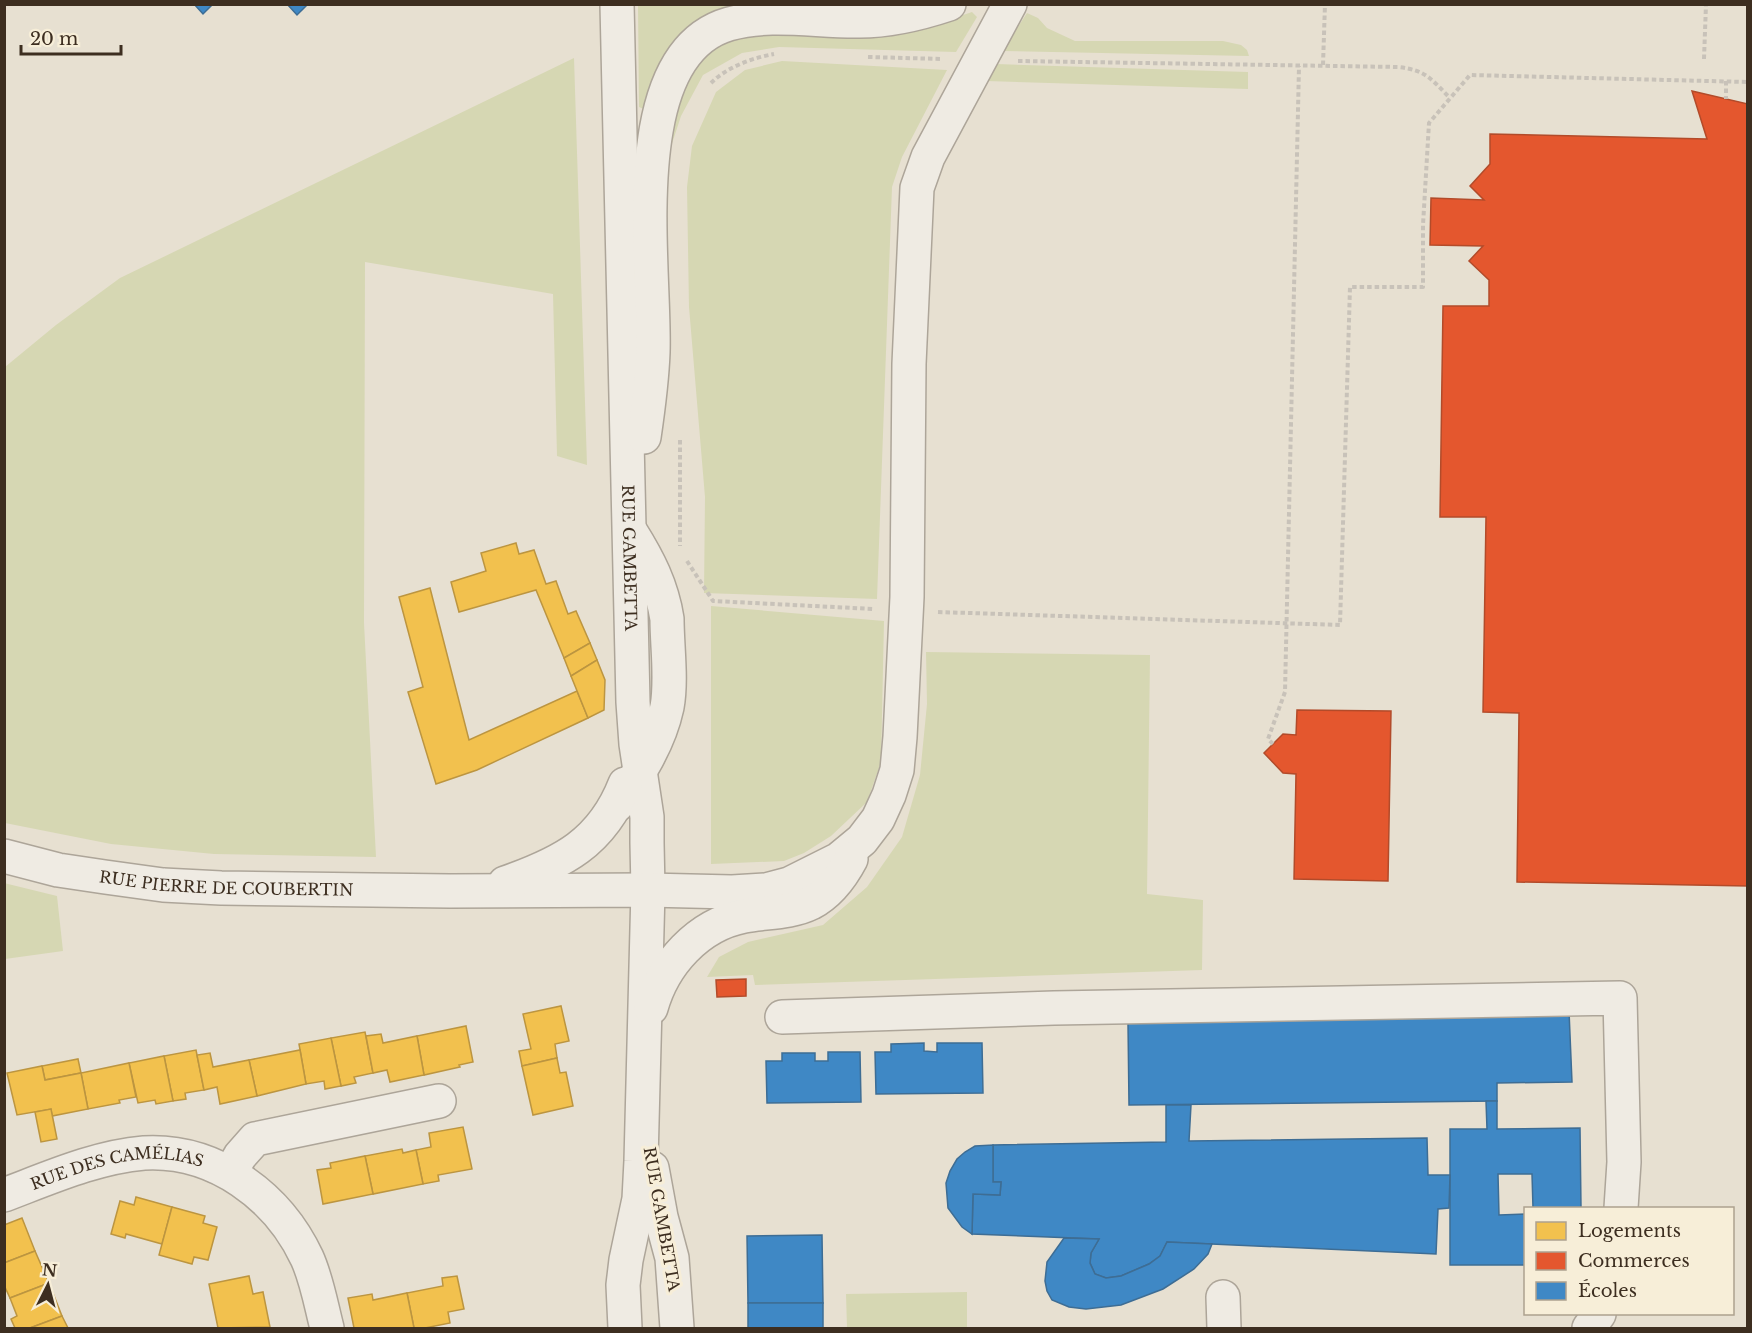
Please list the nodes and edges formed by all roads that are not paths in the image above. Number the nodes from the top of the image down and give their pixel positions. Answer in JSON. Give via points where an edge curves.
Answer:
{"nodes":[{"id":1,"x":617,"y":4,"type":"edge"},
{"id":2,"x":841,"y":4,"type":"edge"},
{"id":3,"x":943,"y":4,"type":"edge"},
{"id":4,"x":949,"y":4,"type":"edge"},
{"id":5,"x":1010,"y":4,"type":"edge"},
{"id":6,"x":628,"y":527,"type":"junction"},
{"id":7,"x":638,"y":758,"type":"junction"},
{"id":8,"x":862,"y":840,"type":"junction"},
{"id":9,"x":4,"y":856,"type":"edge"},
{"id":10,"x":648,"y":890,"type":"junction"},
{"id":11,"x":450,"y":891,"type":"junction"},
{"id":12,"x":783,"y":1017,"type":"dead end"},
{"id":13,"x":643,"y":1038,"type":"junction"},
{"id":14,"x":439,"y":1101,"type":"dead end"},
{"id":15,"x":644,"y":1110,"type":"junction"},
{"id":16,"x":230,"y":1173,"type":"junction"},
{"id":17,"x":4,"y":1195,"type":"edge"},
{"id":18,"x":1621,"y":1207,"type":"edge"},
{"id":19,"x":1598,"y":1315,"type":"edge"},
{"id":20,"x":327,"y":1329,"type":"edge"},
{"id":21,"x":625,"y":1329,"type":"edge"},
{"id":22,"x":677,"y":1329,"type":"edge"},
{"id":23,"x":1589,"y":1329,"type":"edge"}],
"edges":[{"from":1,"to":6,"type":"street","name":"RUE GAMBETTA"},
{"from":2,"to":3,"type":"street"},
{"from":4,"to":6,"type":"street","via":[[880,21],[769,19],[729,24],[701,38],[678,62],[665,91],[652,160],[653,352],[645,432]]},
{"from":5,"to":8,"type":"street","via":[[928,157],[917,188],[900,737],[897,770],[889,795]]},
{"from":6,"to":7,"type":"street","name":"RUE GAMBETTA"},
{"from":7,"to":10,"type":"street","name":"RUE GAMBETTA","via":[[647,817]]},
{"from":7,"to":11,"type":"street","name":"RUE PIERRE DE COUBERTIN","via":[[617,805],[599,830],[561,861],[502,884]]},
{"from":8,"to":10,"type":"street","name":"RUE PIERRE DE COUBERTIN","via":[[816,872],[766,890]]},
{"from":8,"to":13,"type":"street","via":[[843,874],[812,902],[721,923],[682,950],[655,993]]},
{"from":9,"to":11,"type":"street","name":"RUE PIERRE DE COUBERTIN","via":[[58,870],[163,885]]},
{"from":10,"to":11,"type":"street","name":"RUE PIERRE DE COUBERTIN"},
{"from":10,"to":13,"type":"street","name":"RUE GAMBETTA"},
{"from":12,"to":18,"type":"street","via":[[1620,998],[1624,1162]]},
{"from":13,"to":15,"type":"street","name":"RUE GAMBETTA"},
{"from":14,"to":16,"type":"street","name":"RUE DES CAMÉLIAS","via":[[255,1139]]},
{"from":15,"to":21,"type":"street","name":"RUE GAMBETTA","via":[[639,1199],[623,1285]]},
{"from":15,"to":22,"type":"street","name":"RUE GAMBETTA","via":[[654,1186],[672,1258]]},
{"from":16,"to":17,"type":"street","name":"RUE DES CAMÉLIAS","via":[[180,1155],[144,1154],[104,1160]]},
{"from":16,"to":20,"type":"street","name":"RUE DES CAMÉLIAS","via":[[261,1195],[290,1229],[307,1259]]},
{"from":19,"to":23,"type":"street"}]}
